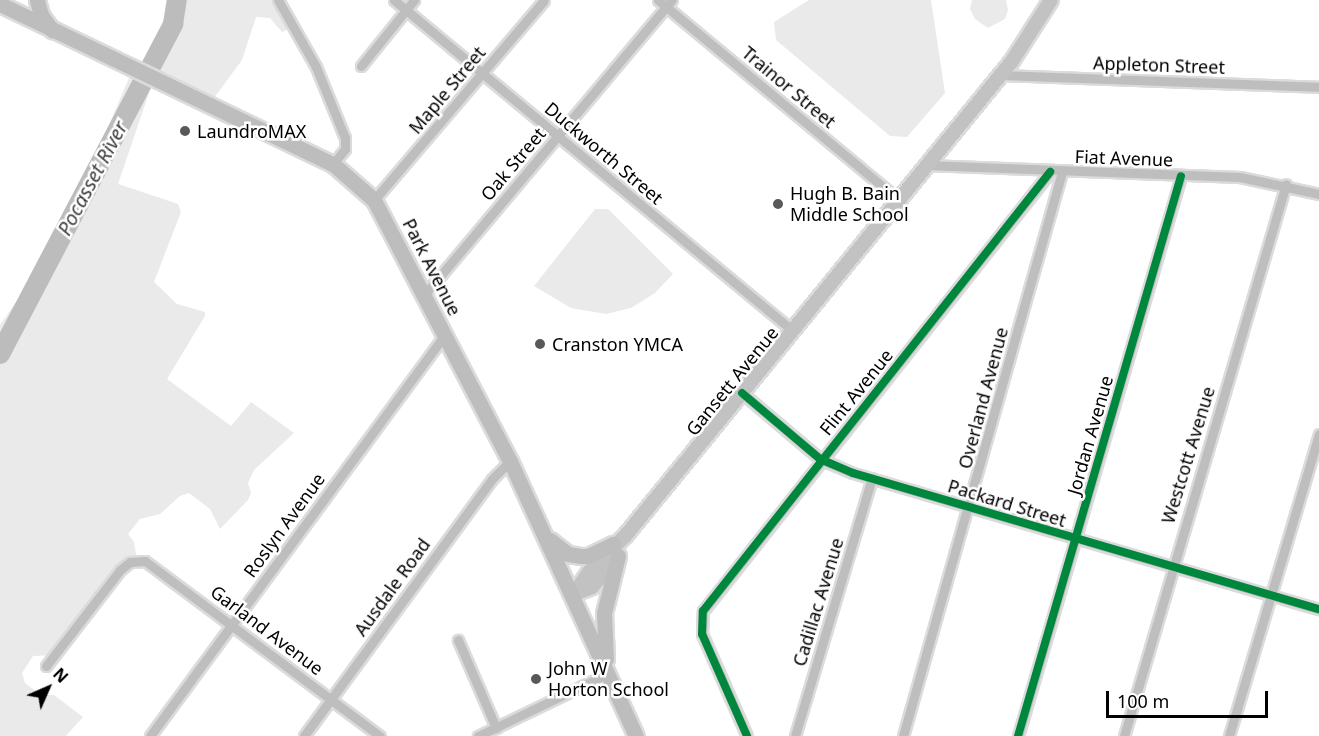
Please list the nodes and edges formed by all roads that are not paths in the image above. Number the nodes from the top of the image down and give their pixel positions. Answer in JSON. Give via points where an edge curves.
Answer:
{"nodes":[{"id":1,"x":37,"y":0,"type":"edge"},
{"id":2,"x":278,"y":0,"type":"edge"},
{"id":3,"x":394,"y":0,"type":"edge"},
{"id":4,"x":414,"y":0,"type":"edge"},
{"id":5,"x":544,"y":0,"type":"edge"},
{"id":6,"x":1051,"y":0,"type":"edge"},
{"id":7,"x":1,"y":2,"type":"edge"},
{"id":8,"x":665,"y":2,"type":"edge"},
{"id":9,"x":406,"y":9,"type":"junction"},
{"id":10,"x":52,"y":30,"type":"junction"},
{"id":11,"x":361,"y":66,"type":"dead end"},
{"id":12,"x":483,"y":73,"type":"junction"},
{"id":13,"x":999,"y":75,"type":"junction"},
{"id":14,"x":1319,"y":87,"type":"edge"},
{"id":15,"x":558,"y":136,"type":"junction"},
{"id":16,"x":333,"y":164,"type":"junction"},
{"id":17,"x":926,"y":165,"type":"junction"},
{"id":18,"x":1050,"y":172,"type":"junction"},
{"id":19,"x":1062,"y":172,"type":"junction"},
{"id":20,"x":1181,"y":177,"type":"junction"},
{"id":21,"x":1286,"y":184,"type":"junction"},
{"id":22,"x":1319,"y":194,"type":"edge"},
{"id":23,"x":898,"y":199,"type":"junction"},
{"id":24,"x":374,"y":200,"type":"junction"},
{"id":25,"x":425,"y":294,"type":"junction"},
{"id":26,"x":793,"y":331,"type":"junction"},
{"id":27,"x":445,"y":334,"type":"junction"},
{"id":28,"x":742,"y":393,"type":"junction"},
{"id":29,"x":1319,"y":434,"type":"edge"},
{"id":30,"x":820,"y":459,"type":"junction"},
{"id":31,"x":510,"y":461,"type":"junction"},
{"id":32,"x":872,"y":478,"type":"junction"},
{"id":33,"x":969,"y":508,"type":"junction"},
{"id":34,"x":546,"y":536,"type":"junction"},
{"id":35,"x":1075,"y":539,"type":"junction"},
{"id":36,"x":619,"y":545,"type":"junction"},
{"id":37,"x":1171,"y":566,"type":"junction"},
{"id":38,"x":574,"y":594,"type":"junction"},
{"id":39,"x":1271,"y":596,"type":"junction"},
{"id":40,"x":1319,"y":609,"type":"edge"},
{"id":41,"x":231,"y":625,"type":"junction"},
{"id":42,"x":458,"y":640,"type":"dead end"},
{"id":43,"x":46,"y":666,"type":"dead end"},
{"id":44,"x":607,"y":674,"type":"junction"},
{"id":45,"x":331,"y":699,"type":"junction"},
{"id":46,"x":496,"y":728,"type":"junction"},
{"id":47,"x":150,"y":736,"type":"edge"},
{"id":48,"x":304,"y":736,"type":"edge"},
{"id":49,"x":380,"y":736,"type":"edge"},
{"id":50,"x":478,"y":736,"type":"edge"},
{"id":51,"x":636,"y":736,"type":"edge"},
{"id":52,"x":747,"y":736,"type":"edge"},
{"id":53,"x":795,"y":736,"type":"edge"},
{"id":54,"x":903,"y":736,"type":"edge"},
{"id":55,"x":1018,"y":736,"type":"edge"},
{"id":56,"x":1124,"y":736,"type":"edge"},
{"id":57,"x":1229,"y":736,"type":"edge"}],
"edges":[{"from":1,"to":10,"type":"main road"},
{"from":2,"to":16,"type":"street","via":[[316,67],[345,138],[345,149]]},
{"from":3,"to":9,"type":"street","name":"Duckworth Street"},
{"from":4,"to":9,"type":"street"},
{"from":5,"to":12,"type":"street","name":"Maple Street"},
{"from":6,"to":13,"type":"main road","name":"Gansett Avenue","via":[[1037,27]]},
{"from":7,"to":10,"type":"main road","name":"Park Avenue"},
{"from":8,"to":15,"type":"street","name":"Oak Street"},
{"from":8,"to":23,"type":"street","name":"Trainor Street"},
{"from":9,"to":11,"type":"street"},
{"from":9,"to":12,"type":"street","name":"Duckworth Street"},
{"from":10,"to":16,"type":"main road","name":"Park Avenue"},
{"from":12,"to":15,"type":"street","name":"Duckworth Street"},
{"from":12,"to":24,"type":"street","name":"Maple Street"},
{"from":13,"to":14,"type":"street","name":"Appleton Street"},
{"from":13,"to":17,"type":"main road","name":"Gansett Avenue"},
{"from":15,"to":25,"type":"street","name":"Oak Street"},
{"from":15,"to":26,"type":"street","name":"Duckworth Street"},
{"from":16,"to":24,"type":"main road","name":"Park Avenue"},
{"from":17,"to":18,"type":"street","name":"Fiat Avenue"},
{"from":17,"to":23,"type":"main road","name":"Gansett Avenue"},
{"from":18,"to":19,"type":"street","name":"Fiat Avenue"},
{"from":18,"to":30,"type":"street","name":"Flint Avenue"},
{"from":19,"to":20,"type":"street","name":"Fiat Avenue"},
{"from":19,"to":33,"type":"street","name":"Overland Avenue"},
{"from":20,"to":21,"type":"street","name":"Fiat Avenue","via":[[1240,177]]},
{"from":20,"to":35,"type":"street","name":"Jordan Avenue"},
{"from":21,"to":22,"type":"street","name":"Fiat Avenue"},
{"from":21,"to":37,"type":"street","name":"Westcott Avenue"},
{"from":23,"to":26,"type":"main road","name":"Gansett Avenue"},
{"from":24,"to":25,"type":"main road","name":"Park Avenue"},
{"from":25,"to":27,"type":"main road","name":"Park Avenue"},
{"from":26,"to":28,"type":"main road","name":"Gansett Avenue"},
{"from":27,"to":31,"type":"main road","name":"Park Avenue"},
{"from":27,"to":41,"type":"street","name":"Roslyn Avenue"},
{"from":28,"to":30,"type":"street","name":"Packard Street"},
{"from":28,"to":36,"type":"main road","name":"Gansett Avenue"},
{"from":29,"to":39,"type":"street"},
{"from":30,"to":32,"type":"street","name":"Packard Street"},
{"from":30,"to":52,"type":"street","name":"Flint Avenue","via":[[704,610],[702,634]]},
{"from":31,"to":34,"type":"main road","name":"Park Avenue"},
{"from":31,"to":45,"type":"street","name":"Ausdale Road","via":[[492,479]]},
{"from":32,"to":33,"type":"street","name":"Packard Street"},
{"from":32,"to":53,"type":"street","name":"Cadillac Avenue"},
{"from":33,"to":35,"type":"street","name":"Packard Street"},
{"from":33,"to":54,"type":"street","name":"Overland Avenue"},
{"from":34,"to":36,"type":"main road","via":[[558,549],[580,556]]},
{"from":34,"to":38,"type":"main road","name":"Park Avenue"},
{"from":35,"to":37,"type":"street","name":"Packard Street"},
{"from":35,"to":55,"type":"street","name":"Jordan Avenue"},
{"from":36,"to":38,"type":"main road","name":"Gansett Avenue"},
{"from":36,"to":44,"type":"main road","via":[[604,613]]},
{"from":37,"to":39,"type":"street","name":"Packard Street"},
{"from":37,"to":56,"type":"street","name":"Westcott Avenue"},
{"from":38,"to":44,"type":"main road","name":"Park Avenue"},
{"from":39,"to":40,"type":"street","name":"Packard Street"},
{"from":39,"to":57,"type":"street"},
{"from":41,"to":43,"type":"street","name":"Garland Avenue","via":[[158,568],[145,561],[130,562]]},
{"from":41,"to":45,"type":"street","name":"Garland Avenue"},
{"from":41,"to":47,"type":"street","name":"Roslyn Avenue"},
{"from":42,"to":46,"type":"street"},
{"from":44,"to":46,"type":"street"},
{"from":44,"to":51,"type":"main road","name":"Park Avenue"},
{"from":45,"to":48,"type":"street","name":"Ausdale Road"},
{"from":45,"to":49,"type":"street","name":"Garland Avenue"},
{"from":46,"to":50,"type":"street"}]}
